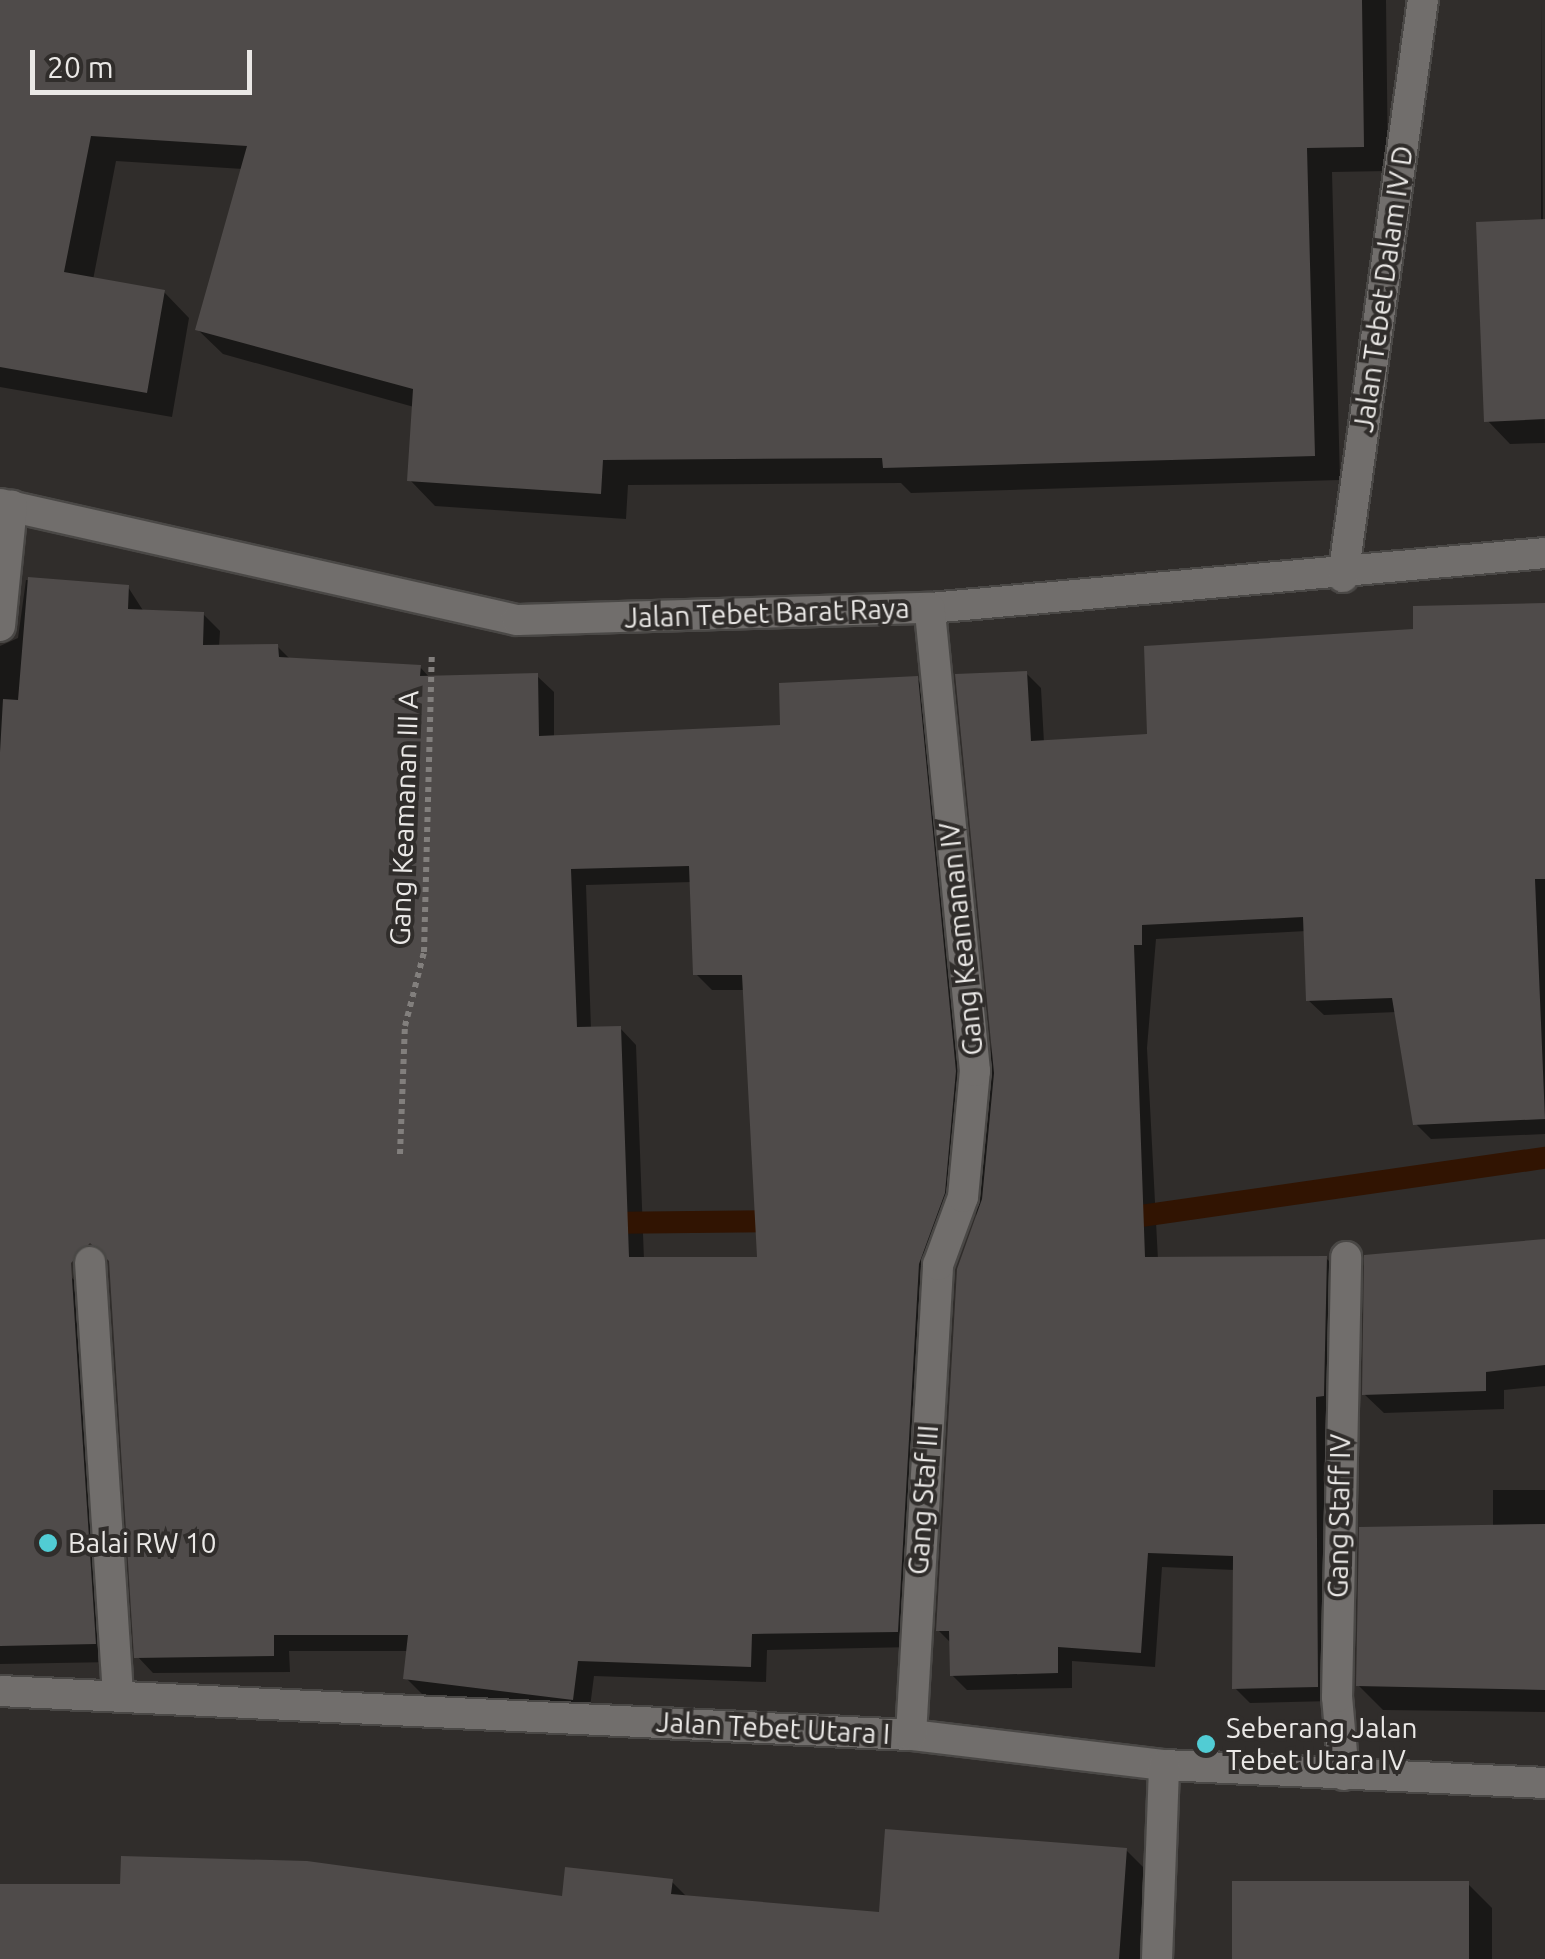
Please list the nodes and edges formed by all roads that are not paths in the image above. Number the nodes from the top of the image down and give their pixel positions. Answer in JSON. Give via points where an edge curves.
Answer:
{"nodes":[{"id":1,"x":1424,"y":0,"type":"edge"},
{"id":2,"x":6,"y":505,"type":"edge"},
{"id":3,"x":1545,"y":553,"type":"edge"},
{"id":4,"x":1343,"y":577,"type":"junction"},
{"id":5,"x":930,"y":608,"type":"junction"},
{"id":6,"x":0,"y":626,"type":"edge"},
{"id":7,"x":1346,"y":1257,"type":"dead end"},
{"id":8,"x":90,"y":1262,"type":"dead end"},
{"id":9,"x":938,"y":1265,"type":"joint"},
{"id":10,"x":0,"y":1691,"type":"edge"},
{"id":11,"x":118,"y":1693,"type":"junction"},
{"id":12,"x":911,"y":1735,"type":"junction"},
{"id":13,"x":1164,"y":1765,"type":"junction"},
{"id":14,"x":1344,"y":1774,"type":"junction"},
{"id":15,"x":1545,"y":1783,"type":"edge"},
{"id":16,"x":1157,"y":1959,"type":"edge"}],
"edges":[{"from":1,"to":4,"type":"street","name":"Jalan Tebet Dalam IV D"},
{"from":2,"to":5,"type":"street","name":"Jalan Tebet Barat Raya","via":[[517,620]]},
{"from":2,"to":6,"type":"street"},
{"from":3,"to":4,"type":"street","name":"Jalan Tebet Barat Raya"},
{"from":4,"to":5,"type":"street","name":"Jalan Tebet Barat Raya"},
{"from":5,"to":9,"type":"street","name":"Gang Keamanan IV","via":[[976,1072],[962,1196]]},
{"from":7,"to":14,"type":"street","name":"Gang Staff IV","via":[[1336,1697]]},
{"from":8,"to":11,"type":"street"},
{"from":9,"to":12,"type":"street","name":"Gang Staf III"},
{"from":10,"to":11,"type":"street","name":"Jalan Tebet Utara I"},
{"from":11,"to":12,"type":"street","name":"Jalan Tebet Utara I"},
{"from":12,"to":13,"type":"street","name":"Jalan Tebet Utara I"},
{"from":13,"to":14,"type":"street","name":"Jalan Tebet Utara I"},
{"from":13,"to":16,"type":"street"},
{"from":14,"to":15,"type":"street","name":"Jalan Tebet Utara I"}]}
